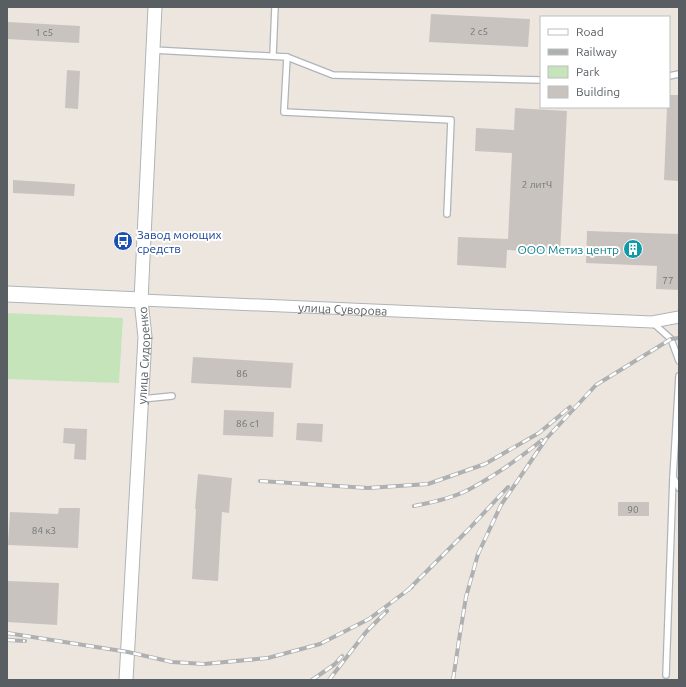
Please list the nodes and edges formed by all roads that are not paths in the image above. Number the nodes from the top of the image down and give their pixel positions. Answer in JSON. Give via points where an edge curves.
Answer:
{"nodes":[{"id":1,"x":155,"y":7,"type":"edge"},
{"id":2,"x":275,"y":7,"type":"edge"},
{"id":3,"x":153,"y":50,"type":"junction"},
{"id":4,"x":273,"y":55,"type":"junction"},
{"id":5,"x":287,"y":57,"type":"junction"},
{"id":6,"x":540,"y":80,"type":"edge"},
{"id":7,"x":447,"y":214,"type":"dead end"},
{"id":8,"x":7,"y":294,"type":"edge"},
{"id":9,"x":141,"y":300,"type":"junction"},
{"id":10,"x":679,"y":318,"type":"edge"},
{"id":11,"x":652,"y":322,"type":"junction"},
{"id":12,"x":679,"y":361,"type":"edge"},
{"id":13,"x":679,"y":376,"type":"edge"},
{"id":14,"x":172,"y":396,"type":"dead end"},
{"id":15,"x":142,"y":399,"type":"junction"},
{"id":16,"x":673,"y":477,"type":"junction"},
{"id":17,"x":679,"y":488,"type":"edge"},
{"id":18,"x":666,"y":675,"type":"dead end"},
{"id":19,"x":126,"y":680,"type":"edge"}],
"edges":[{"from":1,"to":3,"type":"street","name":"улица Сидоренко"},
{"from":2,"to":4,"type":"lane"},
{"from":3,"to":4,"type":"lane"},
{"from":3,"to":9,"type":"street","name":"улица Сидоренко"},
{"from":4,"to":5,"type":"lane"},
{"from":5,"to":6,"type":"lane","via":[[333,75]]},
{"from":5,"to":7,"type":"lane","via":[[284,112],[451,120]]},
{"from":8,"to":9,"type":"main road","name":"улица Суворова"},
{"from":9,"to":11,"type":"street","name":"улица Суворова"},
{"from":9,"to":15,"type":"street","name":"улица Сидоренко","via":[[145,337]]},
{"from":10,"to":11,"type":"street","name":"улица Суворова"},
{"from":11,"to":12,"type":"lane","via":[[671,340]]},
{"from":13,"to":16,"type":"lane"},
{"from":14,"to":15,"type":"lane"},
{"from":15,"to":19,"type":"street","name":"улица Сидоренко"},
{"from":16,"to":17,"type":"lane"},
{"from":16,"to":18,"type":"lane"}]}
